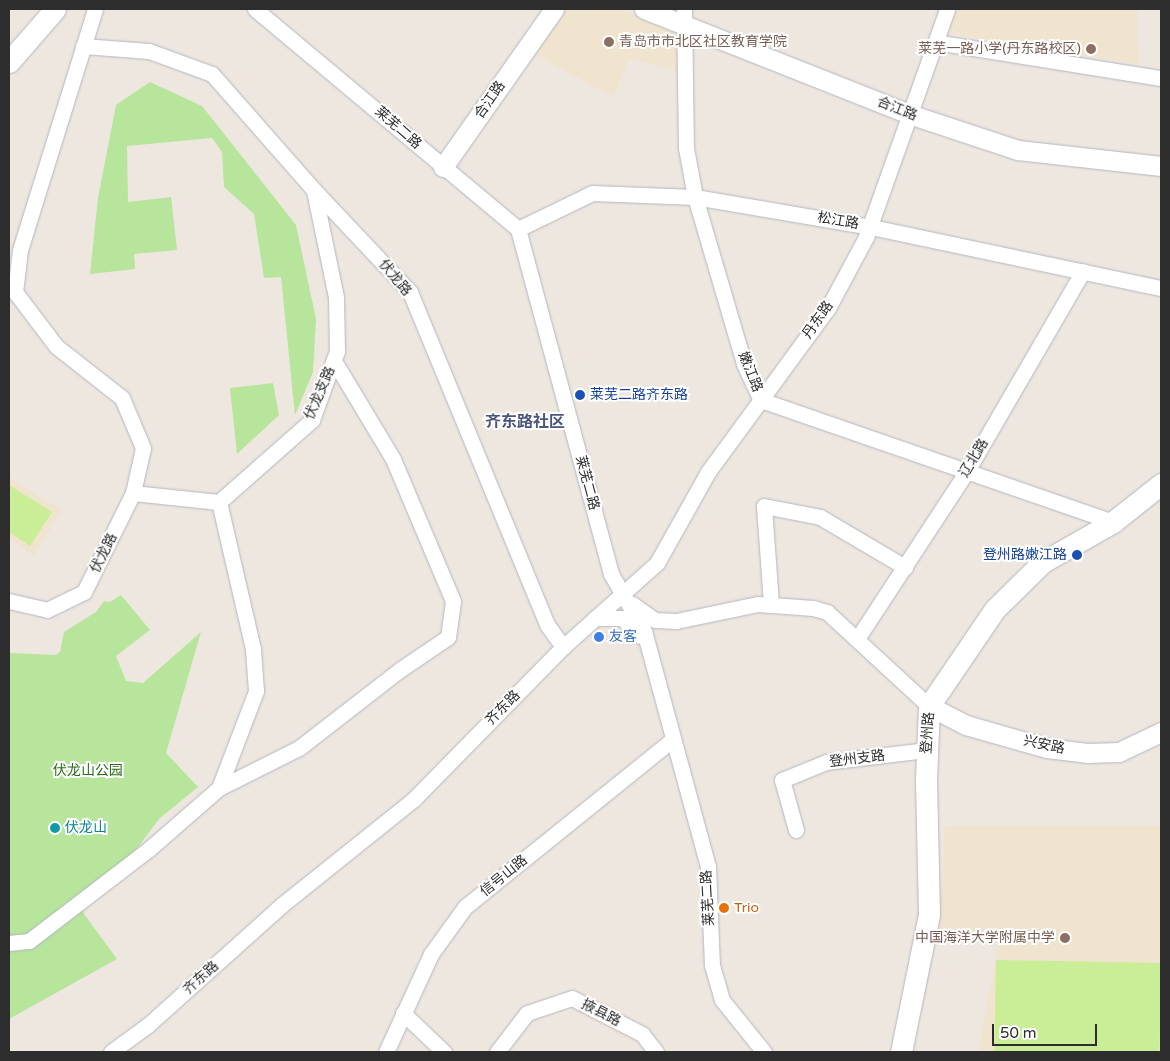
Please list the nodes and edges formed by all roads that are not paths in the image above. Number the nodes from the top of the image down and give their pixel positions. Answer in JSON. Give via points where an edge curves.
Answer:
{"nodes":[{"id":1,"x":54,"y":9,"type":"edge"},
{"id":2,"x":95,"y":9,"type":"edge"},
{"id":3,"x":255,"y":9,"type":"edge"},
{"id":4,"x":554,"y":9,"type":"edge"},
{"id":5,"x":644,"y":9,"type":"edge"},
{"id":6,"x":947,"y":9,"type":"edge"},
{"id":7,"x":684,"y":16,"type":"edge"},
{"id":8,"x":942,"y":44,"type":"dead end"},
{"id":9,"x":83,"y":46,"type":"junction"},
{"id":10,"x":9,"y":62,"type":"edge"},
{"id":11,"x":1161,"y":78,"type":"edge"},
{"id":12,"x":910,"y":114,"type":"junction"},
{"id":13,"x":1161,"y":166,"type":"edge"},
{"id":14,"x":443,"y":167,"type":"junction"},
{"id":15,"x":314,"y":190,"type":"junction"},
{"id":16,"x":695,"y":196,"type":"junction"},
{"id":17,"x":871,"y":227,"type":"junction"},
{"id":18,"x":518,"y":229,"type":"junction"},
{"id":19,"x":1083,"y":272,"type":"junction"},
{"id":20,"x":1161,"y":288,"type":"edge"},
{"id":21,"x":334,"y":361,"type":"junction"},
{"id":22,"x":760,"y":400,"type":"junction"},
{"id":23,"x":968,"y":471,"type":"junction"},
{"id":24,"x":1161,"y":484,"type":"edge"},
{"id":25,"x":133,"y":493,"type":"junction"},
{"id":26,"x":220,"y":502,"type":"junction"},
{"id":27,"x":1113,"y":522,"type":"junction"},
{"id":28,"x":904,"y":567,"type":"junction"},
{"id":29,"x":622,"y":594,"type":"junction"},
{"id":30,"x":9,"y":601,"type":"edge"},
{"id":31,"x":771,"y":604,"type":"junction"},
{"id":32,"x":595,"y":618,"type":"junction"},
{"id":33,"x":676,"y":621,"type":"junction"},
{"id":34,"x":857,"y":639,"type":"junction"},
{"id":35,"x":563,"y":647,"type":"junction"},
{"id":36,"x":649,"y":653,"type":"junction"},
{"id":37,"x":929,"y":706,"type":"junction"},
{"id":38,"x":1159,"y":739,"type":"edge"},
{"id":39,"x":672,"y":740,"type":"junction"},
{"id":40,"x":927,"y":750,"type":"junction"},
{"id":41,"x":220,"y":788,"type":"junction"},
{"id":42,"x":796,"y":830,"type":"dead end"},
{"id":43,"x":9,"y":943,"type":"edge"},
{"id":44,"x":403,"y":1013,"type":"junction"},
{"id":45,"x":111,"y":1052,"type":"edge"},
{"id":46,"x":386,"y":1052,"type":"edge"},
{"id":47,"x":444,"y":1052,"type":"edge"},
{"id":48,"x":497,"y":1052,"type":"edge"},
{"id":49,"x":656,"y":1052,"type":"edge"},
{"id":50,"x":764,"y":1052,"type":"edge"},
{"id":51,"x":901,"y":1052,"type":"edge"}],
"edges":[{"from":1,"to":10,"type":"main road"},
{"from":2,"to":9,"type":"street","name":"伏龙路"},
{"from":3,"to":14,"type":"street","name":"莱芜二路"},
{"from":4,"to":14,"type":"street","name":"合江路"},
{"from":5,"to":7,"type":"street","name":"合江路"},
{"from":6,"to":12,"type":"street","name":"丹东路"},
{"from":7,"to":12,"type":"street","name":"合江路"},
{"from":7,"to":16,"type":"street","name":"嫩江路","via":[[686,148]]},
{"from":8,"to":11,"type":"street"},
{"from":9,"to":15,"type":"street","name":"伏龙路","via":[[149,51],[212,74]]},
{"from":9,"to":25,"type":"street","name":"伏龙路","via":[[20,250],[15,292],[56,346],[122,398],[143,448]]},
{"from":12,"to":13,"type":"street","name":"合江路","via":[[1018,150]]},
{"from":12,"to":17,"type":"street","name":"丹东路"},
{"from":14,"to":18,"type":"street","name":"莱芜二路"},
{"from":15,"to":21,"type":"street","name":"伏龙支路","via":[[336,297],[338,351]]},
{"from":15,"to":35,"type":"street","name":"伏龙路","via":[[410,292],[548,626]]},
{"from":16,"to":17,"type":"street","name":"松江路"},
{"from":16,"to":18,"type":"street","name":"松江路","via":[[592,193]]},
{"from":16,"to":22,"type":"street","name":"嫩江路","via":[[744,364]]},
{"from":17,"to":19,"type":"street","name":"松江路"},
{"from":17,"to":22,"type":"street","name":"丹东路","via":[[828,308]]},
{"from":18,"to":29,"type":"street","name":"莱芜二路","via":[[612,574]]},
{"from":19,"to":20,"type":"street","name":"松江路"},
{"from":19,"to":23,"type":"street","name":"辽北路"},
{"from":21,"to":26,"type":"street","name":"伏龙支路","via":[[312,420]]},
{"from":21,"to":41,"type":"street","via":[[393,459],[453,601],[448,637],[299,748]]},
{"from":22,"to":23,"type":"street","name":"嫩江路"},
{"from":22,"to":29,"type":"street","name":"丹东路","via":[[708,472],[668,547],[656,563]]},
{"from":23,"to":27,"type":"street","name":"嫩江路"},
{"from":23,"to":28,"type":"street","name":"辽北路"},
{"from":24,"to":27,"type":"main road","name":"登州路"},
{"from":25,"to":26,"type":"street"},
{"from":25,"to":30,"type":"street","name":"伏龙路","via":[[84,592],[47,610]]},
{"from":26,"to":41,"type":"street","via":[[253,649],[256,691]]},
{"from":27,"to":37,"type":"main road","name":"登州路","via":[[1043,562],[995,609]]},
{"from":28,"to":31,"type":"street","via":[[820,517],[764,506]]},
{"from":28,"to":34,"type":"street","name":"辽北路"},
{"from":29,"to":32,"type":"street","name":"齐东路"},
{"from":29,"to":33,"type":"street","via":[[655,620]]},
{"from":29,"to":36,"type":"street","name":"莱芜二路","via":[[644,631]]},
{"from":31,"to":33,"type":"street"},
{"from":31,"to":34,"type":"street","via":[[827,612]]},
{"from":32,"to":35,"type":"street","name":"齐东路"},
{"from":32,"to":36,"type":"street","via":[[622,618],[634,627]]},
{"from":33,"to":36,"type":"street","via":[[655,628],[650,637]]},
{"from":34,"to":37,"type":"street"},
{"from":35,"to":45,"type":"street","name":"齐东路","via":[[414,799],[284,904],[148,1025]]},
{"from":36,"to":39,"type":"street","name":"莱芜二路"},
{"from":37,"to":38,"type":"street","name":"兴安路","via":[[966,725],[1047,748],[1087,753],[1119,752]]},
{"from":37,"to":40,"type":"main road","name":"登州路"},
{"from":39,"to":44,"type":"street","name":"信号山路","via":[[465,907],[430,954]]},
{"from":39,"to":50,"type":"street","name":"莱芜二路","via":[[708,866],[712,965],[722,1000]]},
{"from":40,"to":42,"type":"street","name":"登州支路","via":[[826,762],[782,780]]},
{"from":40,"to":51,"type":"main road","name":"登州路","via":[[929,914]]},
{"from":41,"to":43,"type":"street","via":[[149,849],[29,941]]},
{"from":44,"to":46,"type":"street","name":"信号山路"},
{"from":44,"to":47,"type":"street"},
{"from":48,"to":49,"type":"street","name":"掖县路","via":[[527,1013],[572,998],[642,1034]]}]}
